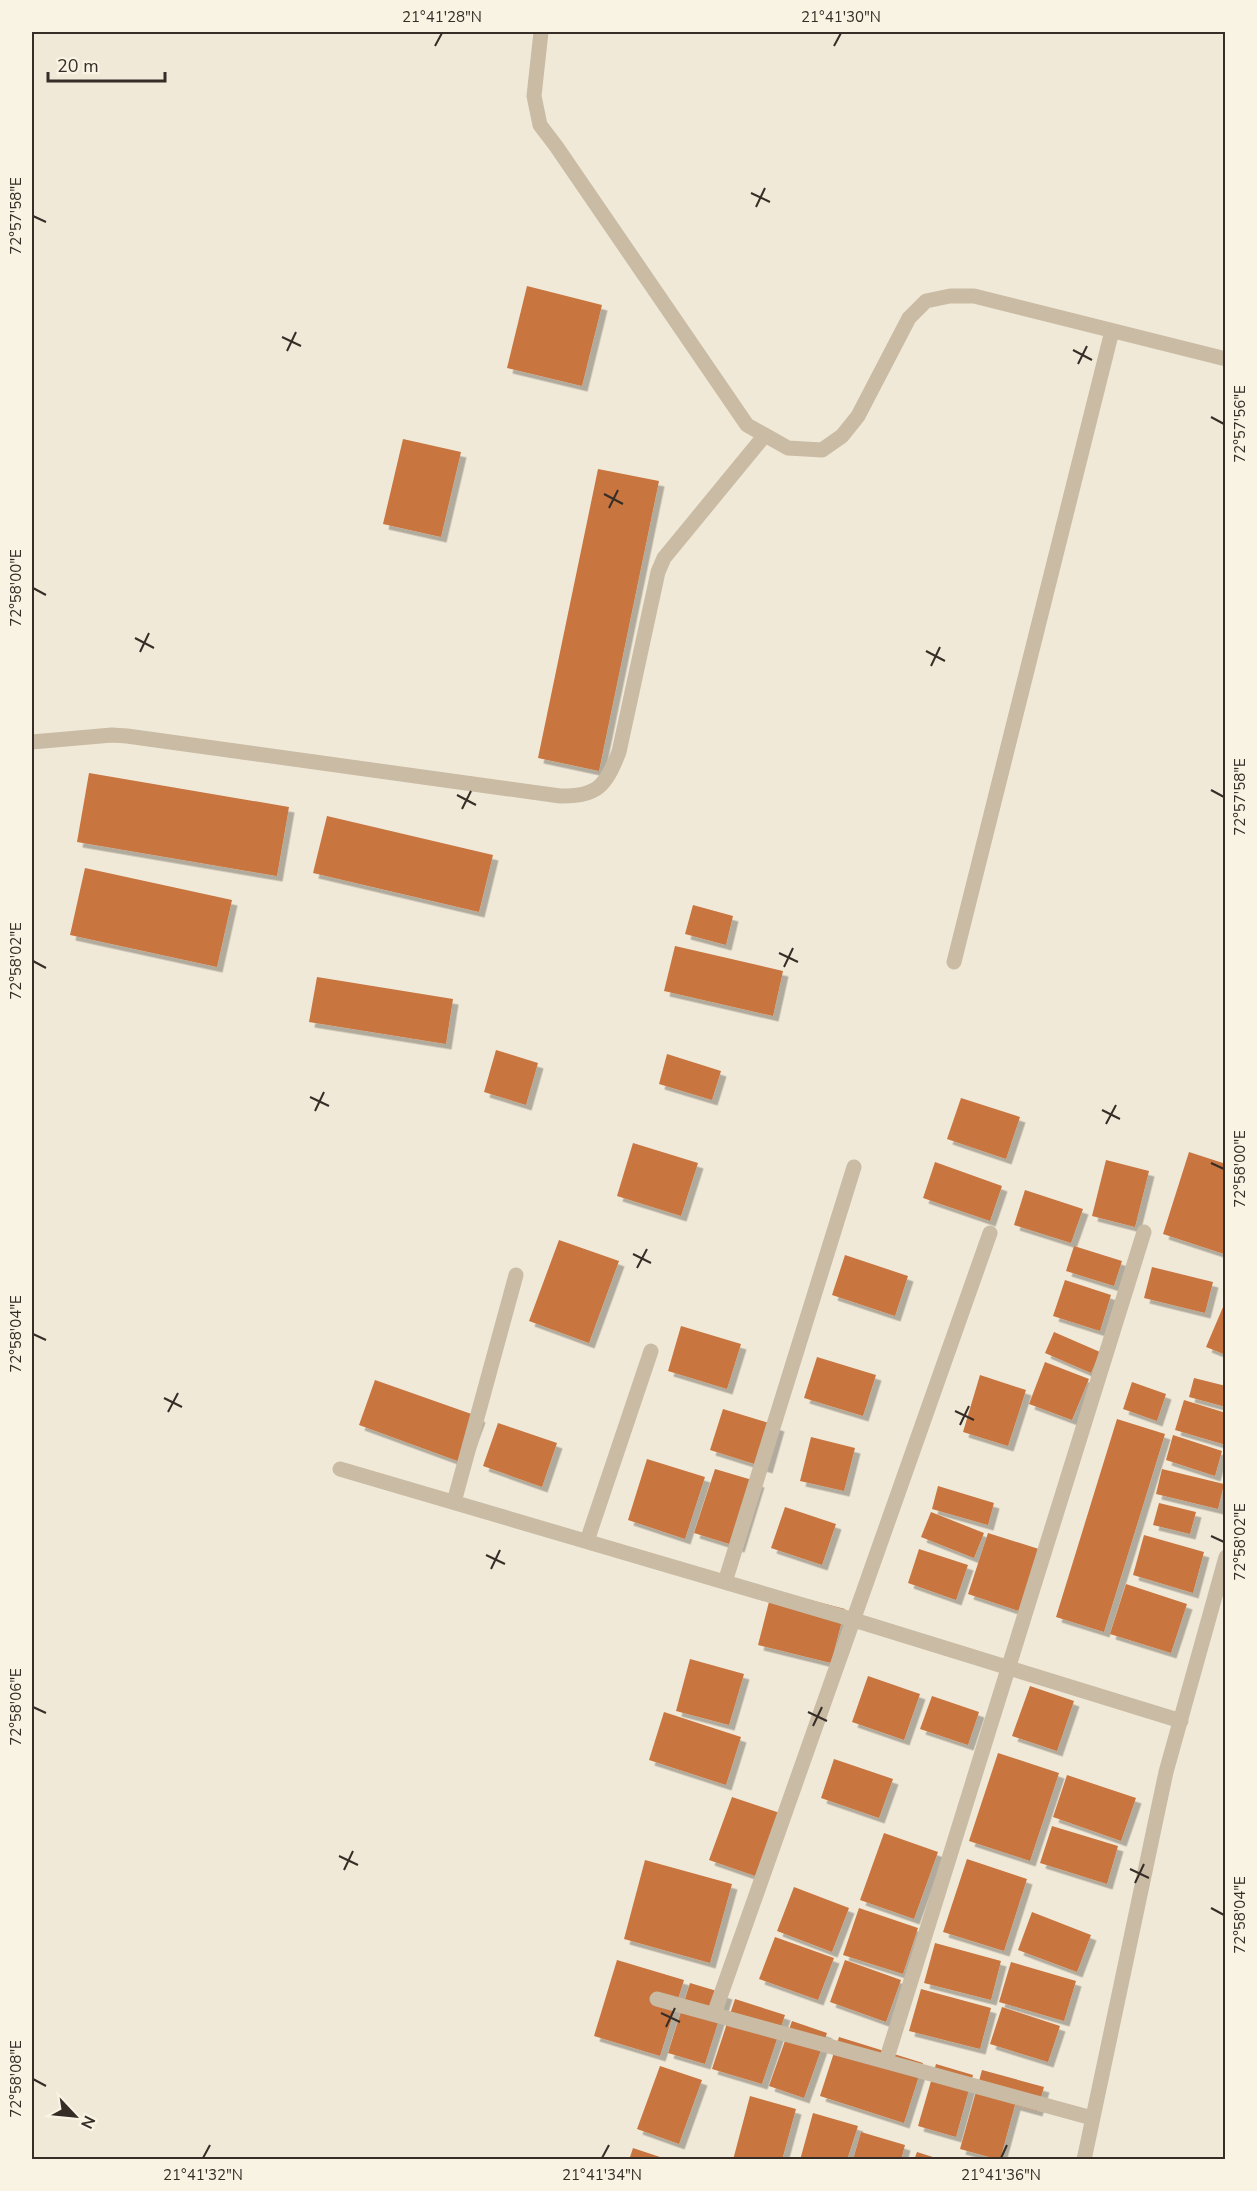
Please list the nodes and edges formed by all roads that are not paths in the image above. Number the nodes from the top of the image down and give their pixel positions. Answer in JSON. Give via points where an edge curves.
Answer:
{"nodes":[{"id":1,"x":540,"y":32,"type":"edge"},
{"id":2,"x":1112,"y":331,"type":"junction"},
{"id":3,"x":1226,"y":359,"type":"edge"},
{"id":4,"x":765,"y":435,"type":"junction"},
{"id":5,"x":32,"y":741,"type":"edge"},
{"id":6,"x":954,"y":962,"type":"dead end"},
{"id":7,"x":854,"y":1167,"type":"dead end"},
{"id":8,"x":1144,"y":1232,"type":"dead end"},
{"id":9,"x":990,"y":1233,"type":"dead end"},
{"id":10,"x":516,"y":1275,"type":"dead end"},
{"id":11,"x":651,"y":1351,"type":"dead end"},
{"id":12,"x":340,"y":1468,"type":"dead end"},
{"id":13,"x":454,"y":1502,"type":"junction"},
{"id":14,"x":586,"y":1541,"type":"junction"},
{"id":15,"x":1226,"y":1557,"type":"edge"},
{"id":16,"x":725,"y":1582,"type":"junction"},
{"id":17,"x":854,"y":1620,"type":"junction"},
{"id":18,"x":1008,"y":1668,"type":"junction"},
{"id":19,"x":1181,"y":1721,"type":"junction"},
{"id":20,"x":657,"y":1999,"type":"dead end"},
{"id":21,"x":714,"y":2014,"type":"junction"},
{"id":22,"x":886,"y":2061,"type":"junction"},
{"id":23,"x":1092,"y":2118,"type":"junction"},
{"id":24,"x":1084,"y":2160,"type":"edge"}],
"edges":[{"from":1,"to":4,"type":"street","via":[[534,96],[540,125],[747,425]]},
{"from":2,"to":3,"type":"street"},
{"from":2,"to":4,"type":"street","via":[[974,296],[926,301],[909,318],[858,416],[842,436],[822,450],[788,448]]},
{"from":2,"to":6,"type":"street"},
{"from":4,"to":5,"type":"street","via":[[664,558],[619,752],[609,776],[596,791],[560,796],[127,736]]},
{"from":7,"to":16,"type":"street"},
{"from":8,"to":18,"type":"street"},
{"from":9,"to":17,"type":"street"},
{"from":10,"to":13,"type":"street"},
{"from":11,"to":14,"type":"street"},
{"from":12,"to":13,"type":"street"},
{"from":13,"to":14,"type":"street"},
{"from":14,"to":16,"type":"street"},
{"from":15,"to":19,"type":"street"},
{"from":16,"to":17,"type":"street"},
{"from":17,"to":18,"type":"street"},
{"from":17,"to":21,"type":"street"},
{"from":18,"to":19,"type":"street"},
{"from":18,"to":22,"type":"street"},
{"from":19,"to":23,"type":"street","via":[[1166,1772]]},
{"from":20,"to":21,"type":"street"},
{"from":21,"to":22,"type":"street"},
{"from":22,"to":23,"type":"street"},
{"from":23,"to":24,"type":"street"}]}
